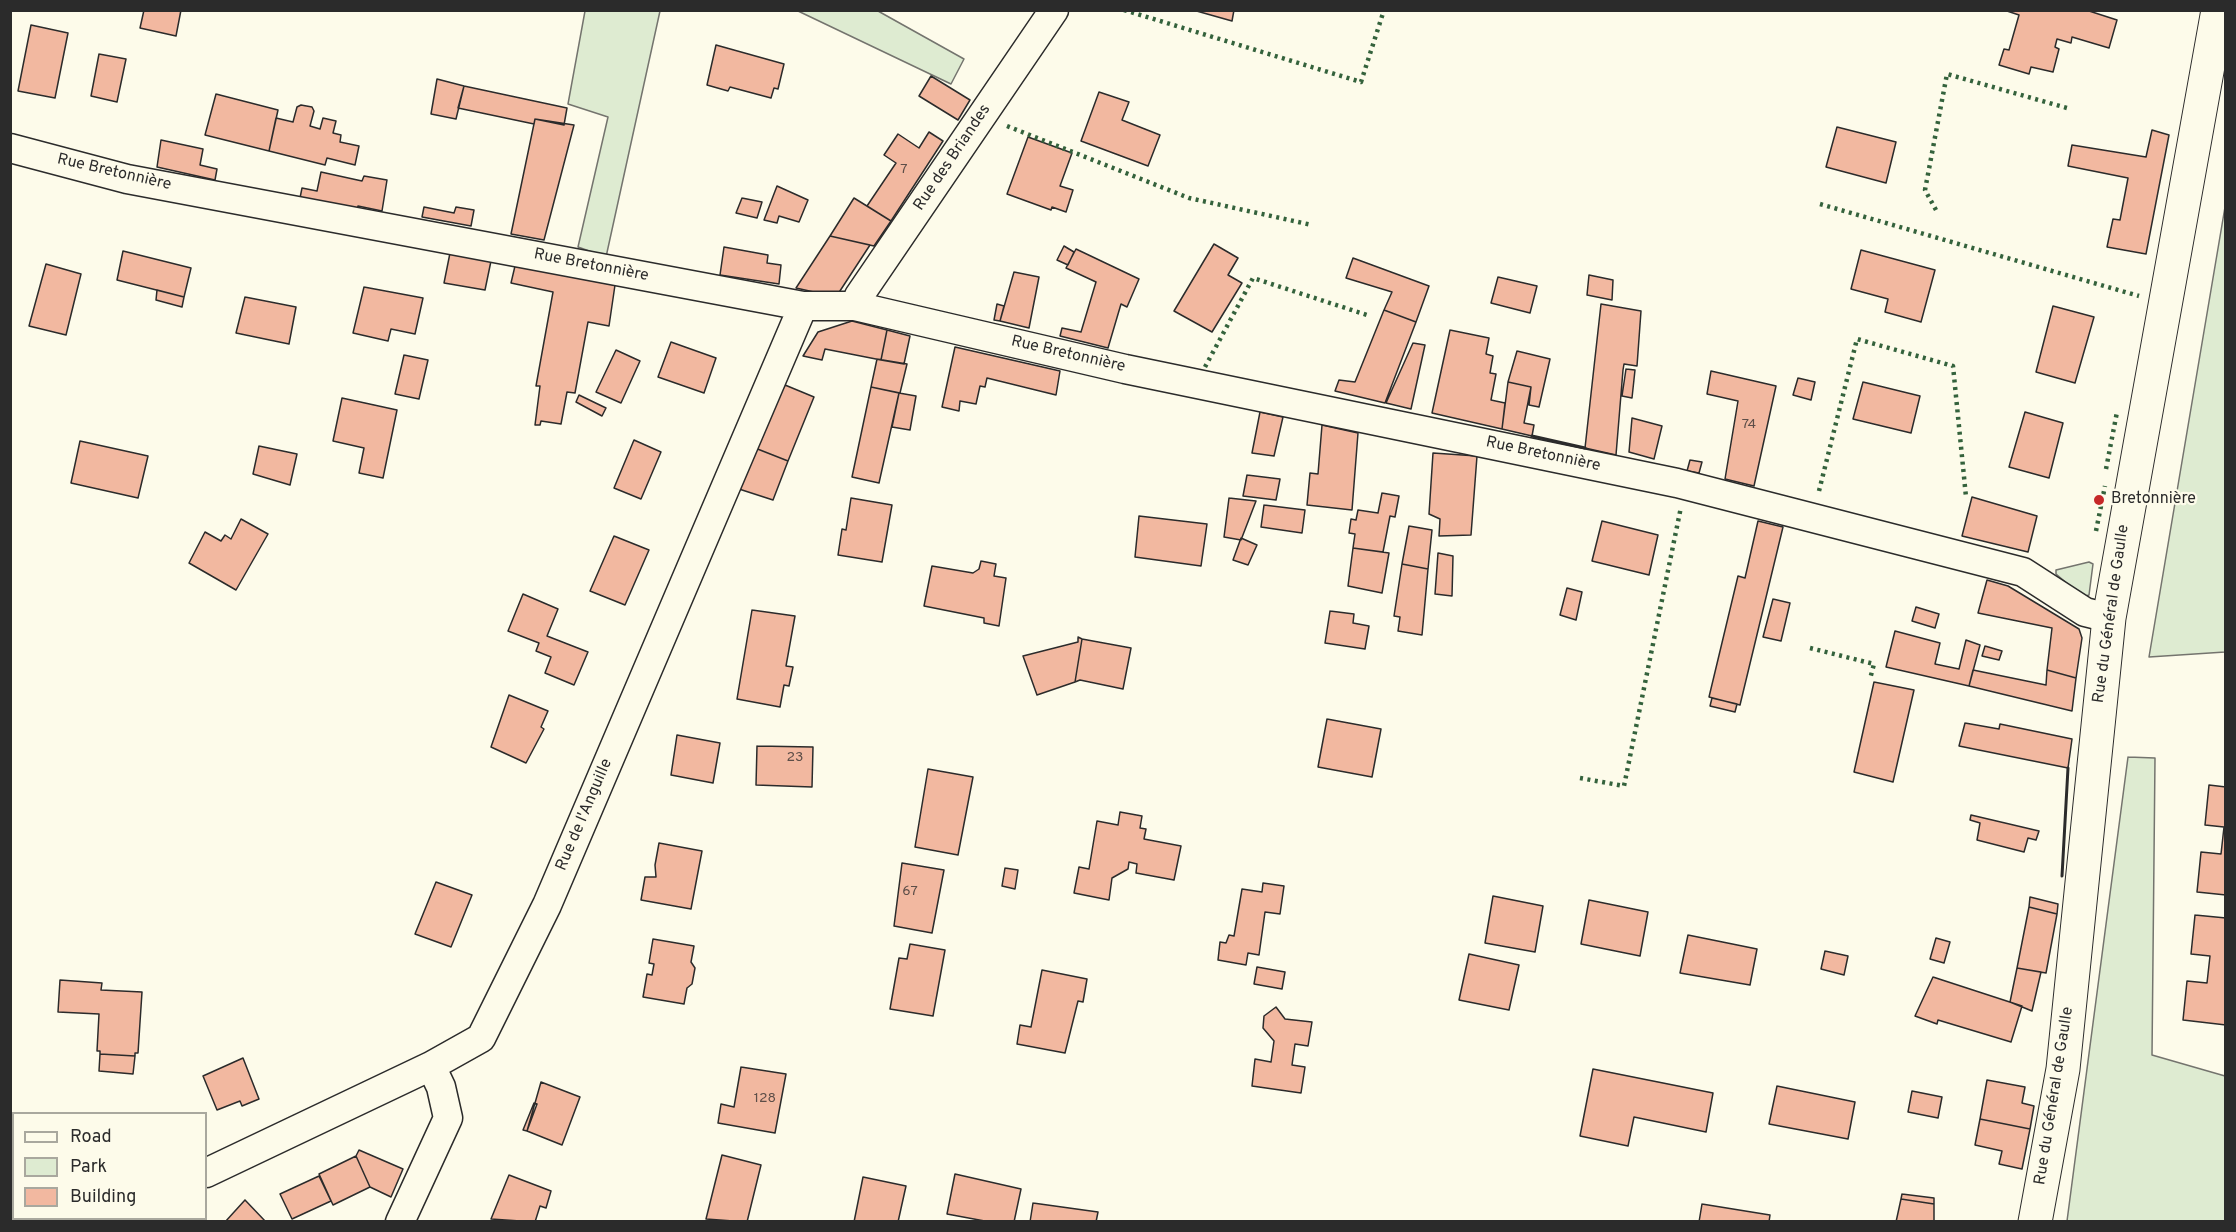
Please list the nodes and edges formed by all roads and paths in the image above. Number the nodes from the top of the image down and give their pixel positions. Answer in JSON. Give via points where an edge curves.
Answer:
{"nodes":[{"id":1,"x":1054,"y":10,"type":"edge"},
{"id":2,"x":2218,"y":10,"type":"edge"},
{"id":3,"x":10,"y":148,"type":"edge"},
{"id":4,"x":803,"y":306,"type":"junction"},
{"id":5,"x":855,"y":306,"type":"junction"},
{"id":6,"x":2109,"y":618,"type":"junction"},
{"id":7,"x":431,"y":1066,"type":"junction"},
{"id":8,"x":207,"y":1173,"type":"edge"},
{"id":9,"x":400,"y":1221,"type":"edge"},
{"id":10,"x":2035,"y":1221,"type":"edge"}],
"edges":[{"from":1,"to":5,"type":"street","name":"Rue des Briandes"},
{"from":2,"to":6,"type":"main road","name":"Rue du Général de Gaulle"},
{"from":3,"to":4,"type":"street","name":"Rue Bretonnière","via":[[128,179]]},
{"from":4,"to":5,"type":"street","name":"Rue Bretonnière"},
{"from":4,"to":7,"type":"street","name":"Rue de l'Anguille","via":[[547,905],[481,1038]]},
{"from":5,"to":6,"type":"street","name":"Rue Bretonnière","via":[[1125,369],[1677,483],[2023,572],[2085,612]]},
{"from":6,"to":10,"type":"main road","name":"Rue du Général de Gaulle","via":[[2062,1069]]},
{"from":7,"to":8,"type":"street","name":"Rue de l'Anguille"},
{"from":7,"to":9,"type":"street","via":[[448,1118]]}]}
